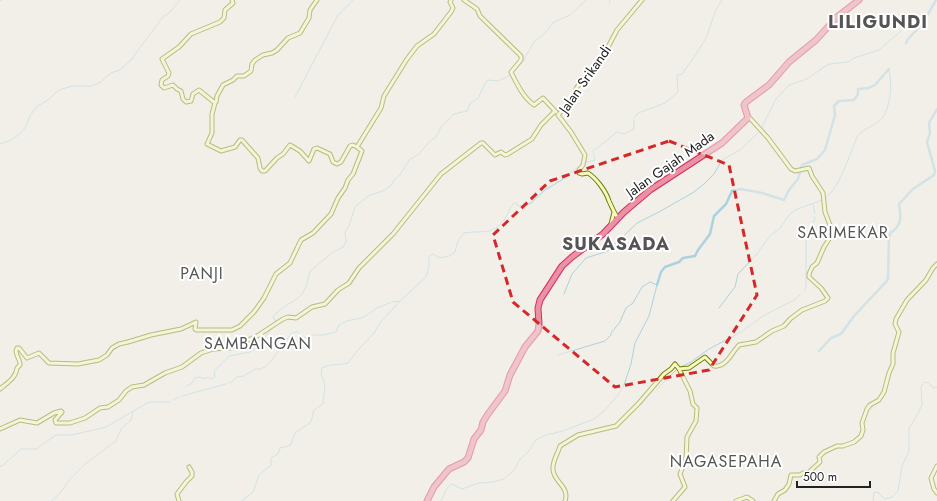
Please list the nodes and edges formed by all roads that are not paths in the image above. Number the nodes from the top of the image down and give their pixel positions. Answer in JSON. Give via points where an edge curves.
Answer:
{"nodes":[{"id":1,"x":232,"y":0,"type":"edge"},
{"id":2,"x":317,"y":0,"type":"edge"},
{"id":3,"x":451,"y":0,"type":"edge"},
{"id":4,"x":464,"y":0,"type":"edge"},
{"id":5,"x":642,"y":0,"type":"edge"},
{"id":6,"x":859,"y":0,"type":"edge"},
{"id":7,"x":215,"y":103,"type":"junction"},
{"id":8,"x":554,"y":111,"type":"junction"},
{"id":9,"x":558,"y":115,"type":"junction"},
{"id":10,"x":748,"y":117,"type":"junction"},
{"id":11,"x":357,"y":148,"type":"junction"},
{"id":12,"x":614,"y":221,"type":"junction"},
{"id":13,"x":937,"y":264,"type":"edge"},
{"id":14,"x":678,"y":368,"type":"junction"},
{"id":15,"x":0,"y":389,"type":"edge"},
{"id":16,"x":0,"y":429,"type":"edge"},
{"id":17,"x":937,"y":466,"type":"edge"},
{"id":18,"x":189,"y":467,"type":"dead end"},
{"id":19,"x":937,"y":492,"type":"edge"},
{"id":20,"x":179,"y":501,"type":"edge"},
{"id":21,"x":428,"y":501,"type":"edge"},
{"id":22,"x":565,"y":501,"type":"edge"},
{"id":23,"x":673,"y":501,"type":"edge"},
{"id":24,"x":736,"y":501,"type":"edge"},
{"id":25,"x":753,"y":501,"type":"edge"},
{"id":26,"x":774,"y":501,"type":"edge"}],
"edges":[{"from":1,"to":7,"type":"street","via":[[233,3],[226,9],[220,22],[190,35],[162,59],[169,73],[161,81],[162,87],[173,85],[181,91],[187,103],[191,101],[193,93],[200,90]]},
{"from":2,"to":7,"type":"street","via":[[300,33],[288,38],[278,50],[254,60],[251,71],[245,76],[237,76],[224,84]]},
{"from":3,"to":11,"type":"street","via":[[451,12],[433,35],[407,59]]},
{"from":4,"to":8,"type":"street","via":[[477,9],[481,17],[521,56],[512,74],[532,104],[535,105],[543,98]]},
{"from":5,"to":9,"type":"street","name":"Jalan Srikandi","via":[[616,32],[606,51]]},
{"from":6,"to":10,"type":"highway","via":[[836,17],[770,84],[746,102],[744,105]]},
{"from":7,"to":11,"type":"street","via":[[212,133],[208,144],[221,151],[235,147],[241,140],[258,158],[263,171],[290,145],[309,161],[314,148],[318,148],[331,154],[333,162],[337,164],[341,162],[350,146]]},
{"from":8,"to":9,"type":"street"},
{"from":8,"to":16,"type":"street","via":[[532,139],[508,154],[501,152],[495,155],[482,143],[464,154],[441,174],[393,234],[359,268],[347,285],[338,290],[325,304],[312,307],[296,318],[286,318],[253,338],[228,348],[204,352],[182,368],[128,389],[119,400],[82,419],[70,423],[56,423],[55,420],[61,411],[37,423],[20,420]]},
{"from":9,"to":12,"type":"street","name":"Jalan Srikandi","via":[[585,153],[585,160],[579,173],[588,173],[608,198],[614,212]]},
{"from":10,"to":12,"type":"highway","name":"Jalan Gajah Mada","via":[[722,143],[652,189]]},
{"from":10,"to":14,"type":"street","via":[[761,129],[789,167],[793,170],[809,168],[823,192],[825,212],[833,233],[811,269],[809,278],[827,299],[802,310],[784,326],[755,342],[739,345],[730,358],[721,365],[714,366],[705,357],[688,368]]},
{"from":11,"to":15,"type":"street","via":[[362,152],[358,163],[331,214],[315,231],[301,240],[290,263],[276,274],[264,298],[239,327],[227,331],[196,330],[195,322],[181,329],[119,344],[104,357],[78,364],[50,363],[39,353],[27,358],[18,348],[16,351],[20,366],[14,377]]},
{"from":12,"to":21,"type":"highway","name":"Jalan Gajah Mada","via":[[603,234],[565,263],[540,299],[538,331],[522,352],[505,391],[483,422],[468,458],[449,469],[434,488]]},
{"from":13,"to":26,"type":"street","via":[[924,283],[906,300],[896,319],[895,324],[899,331],[893,353],[894,364],[882,396],[867,409],[861,436],[852,443],[823,453],[819,457],[820,462],[808,473],[791,475],[786,490],[778,494]]},
{"from":14,"to":22,"type":"street","via":[[673,364],[616,426],[578,435],[560,446],[553,471],[564,488]]},
{"from":14,"to":23,"type":"street","via":[[697,408],[696,421],[687,437],[686,459],[680,474],[685,487]]},
{"from":17,"to":19,"type":"street","via":[[931,478]]},
{"from":18,"to":20,"type":"street","via":[[192,476],[177,494]]},
{"from":24,"to":25,"type":"street","via":[[747,497]]}]}
